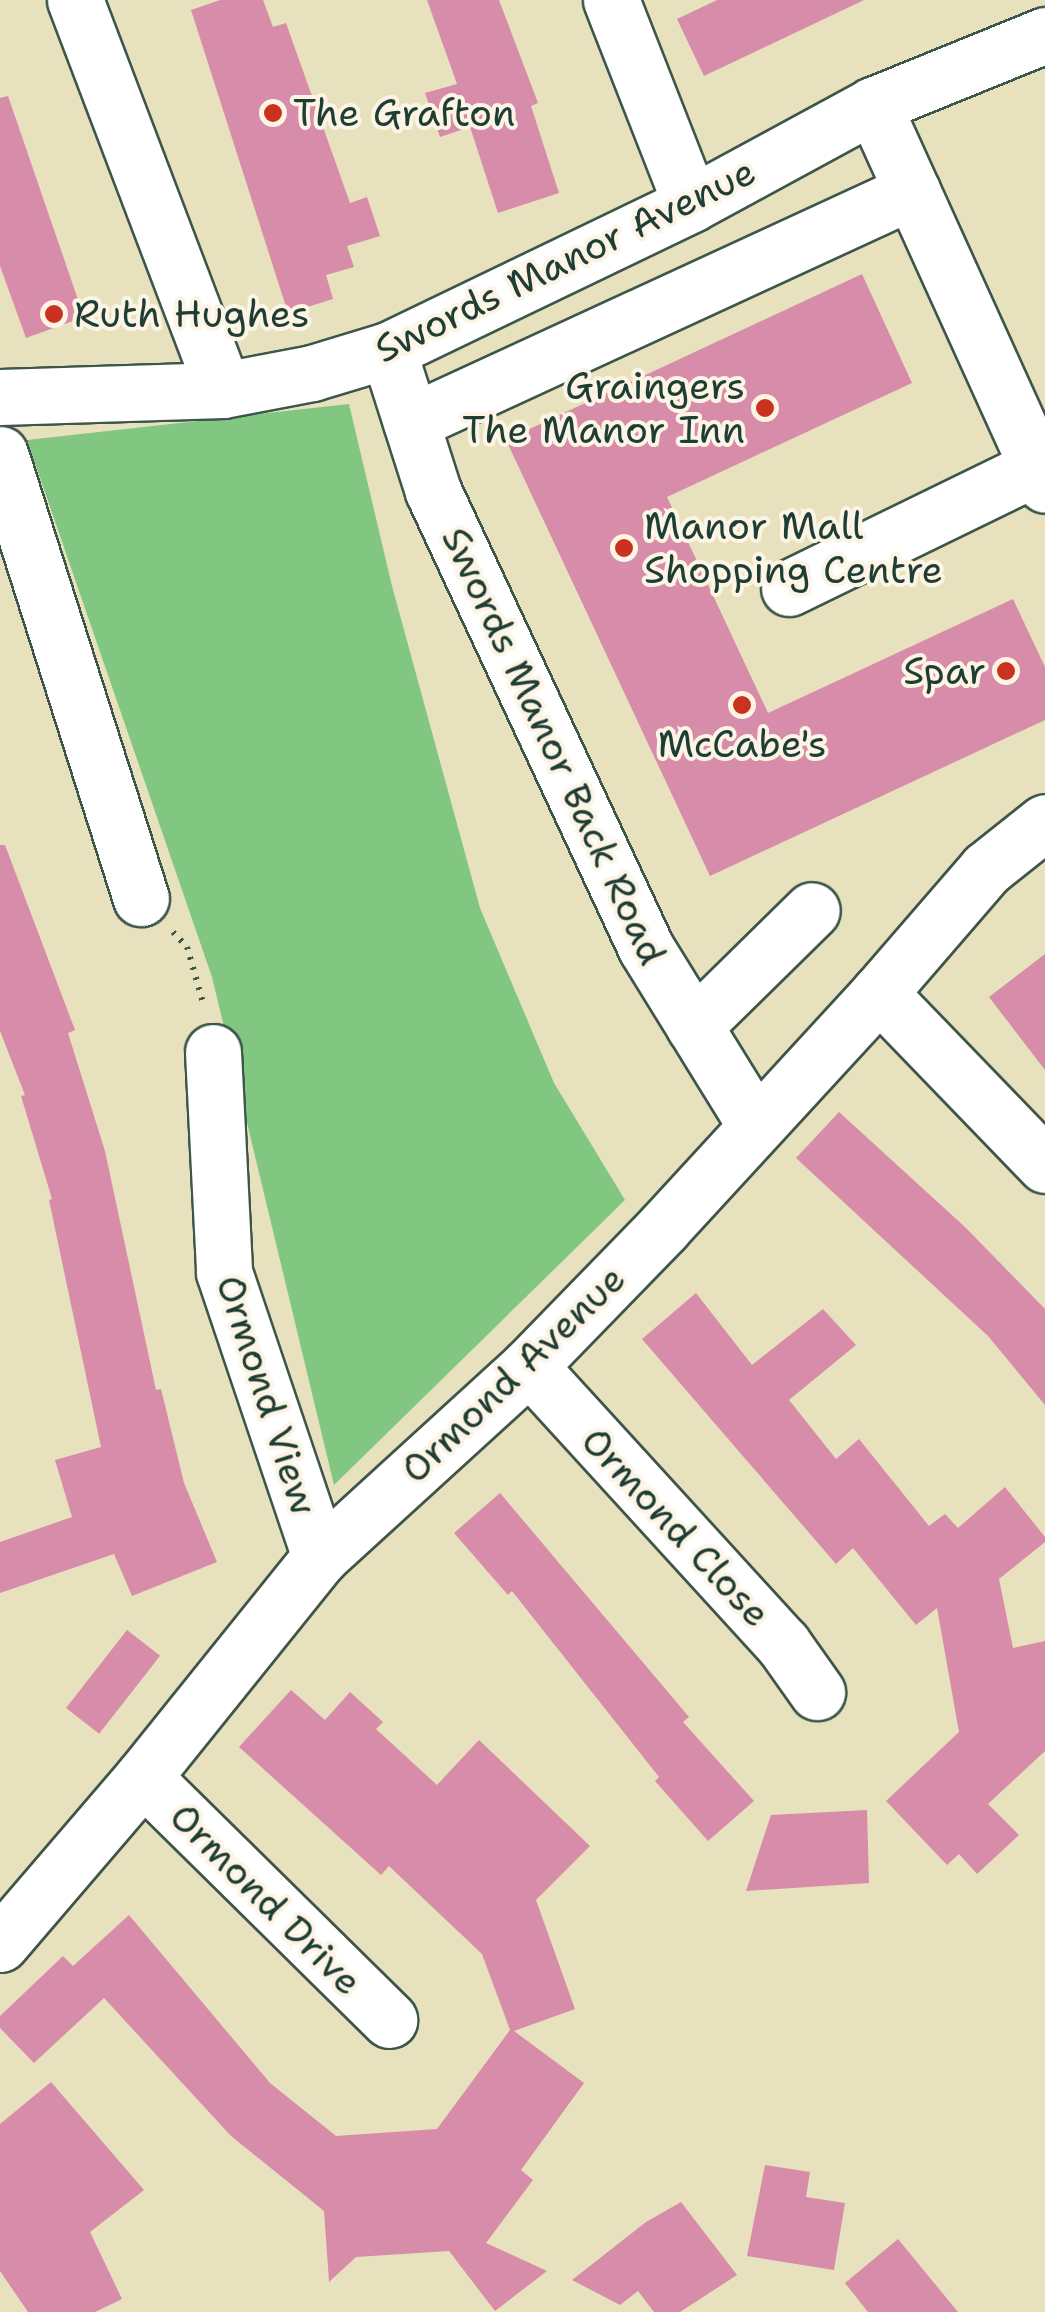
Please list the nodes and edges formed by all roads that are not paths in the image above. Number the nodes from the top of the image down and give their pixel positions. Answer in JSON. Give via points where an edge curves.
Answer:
{"nodes":[{"id":1,"x":75,"y":0,"type":"edge"},
{"id":2,"x":611,"y":0,"type":"edge"},
{"id":3,"x":1045,"y":35,"type":"edge"},
{"id":4,"x":873,"y":105,"type":"junction"},
{"id":5,"x":912,"y":190,"type":"junction"},
{"id":6,"x":692,"y":204,"type":"junction"},
{"id":7,"x":388,"y":350,"type":"junction"},
{"id":8,"x":223,"y":390,"type":"junction"},
{"id":9,"x":0,"y":396,"type":"edge"},
{"id":10,"x":411,"y":422,"type":"junction"},
{"id":11,"x":0,"y":454,"type":"edge"},
{"id":12,"x":1041,"y":476,"type":"edge"},
{"id":13,"x":789,"y":588,"type":"dead end"},
{"id":14,"x":1045,"y":822,"type":"edge"},
{"id":15,"x":140,"y":898,"type":"road end"},
{"id":16,"x":812,"y":910,"type":"dead end"},
{"id":17,"x":878,"y":994,"type":"junction"},
{"id":18,"x":694,"y":1026,"type":"junction"},
{"id":19,"x":213,"y":1052,"type":"road end"},
{"id":20,"x":756,"y":1126,"type":"junction"},
{"id":21,"x":1045,"y":1165,"type":"edge"},
{"id":22,"x":528,"y":1366,"type":"junction"},
{"id":23,"x":320,"y":1557,"type":"junction"},
{"id":24,"x":817,"y":1692,"type":"dead end"},
{"id":25,"x":144,"y":1777,"type":"junction"},
{"id":26,"x":0,"y":1944,"type":"edge"},
{"id":27,"x":389,"y":2020,"type":"dead end"}],
"edges":[{"from":1,"to":8,"type":"street"},
{"from":2,"to":6,"type":"street"},
{"from":3,"to":4,"type":"street","name":"Swords Manor Avenue"},
{"from":4,"to":5,"type":"street"},
{"from":4,"to":6,"type":"street","name":"Swords Manor Avenue"},
{"from":5,"to":10,"type":"street"},
{"from":5,"to":12,"type":"street"},
{"from":6,"to":7,"type":"street","name":"Swords Manor Avenue"},
{"from":7,"to":8,"type":"street","name":"Swords Manor Avenue"},
{"from":7,"to":10,"type":"street","name":"Swords Manor Back Road"},
{"from":8,"to":9,"type":"street","name":"Swords Manor Avenue"},
{"from":10,"to":18,"type":"street","name":"Swords Manor Back Road","via":[[434,490],[602,855],[646,948]]},
{"from":11,"to":15,"type":"street"},
{"from":12,"to":13,"type":"street"},
{"from":14,"to":17,"type":"street","name":"Ormond Avenue","via":[[986,869]]},
{"from":16,"to":18,"type":"street"},
{"from":17,"to":20,"type":"street","name":"Ormond Avenue"},
{"from":17,"to":21,"type":"street"},
{"from":18,"to":20,"type":"street","name":"Swords Manor Back Road"},
{"from":19,"to":23,"type":"street","name":"Ormond View","via":[[224,1272]]},
{"from":20,"to":22,"type":"street","name":"Ormond Avenue"},
{"from":22,"to":23,"type":"street","name":"Ormond Avenue"},
{"from":22,"to":24,"type":"street","name":"Ormond Close","via":[[784,1644]]},
{"from":23,"to":25,"type":"street","name":"Ormond Avenue"},
{"from":25,"to":26,"type":"street","name":"Ormond Avenue"},
{"from":25,"to":27,"type":"street","name":"Ormond Drive"}]}
